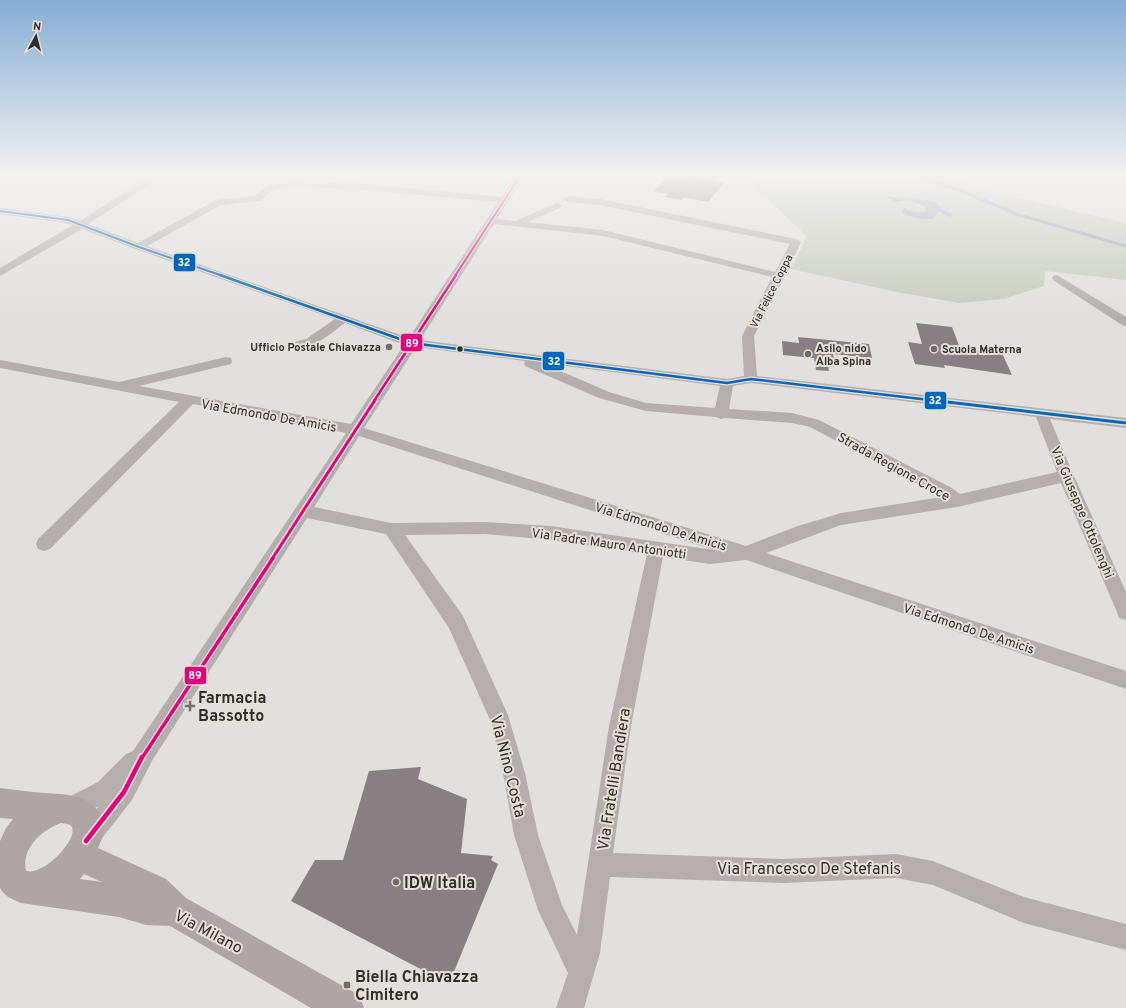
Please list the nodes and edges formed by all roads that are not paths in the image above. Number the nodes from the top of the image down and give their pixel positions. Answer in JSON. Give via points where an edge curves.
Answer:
{"nodes":[{"id":1,"x":75,"y":223,"type":"edge"},
{"id":2,"x":84,"y":223,"type":"edge"},
{"id":3,"x":180,"y":223,"type":"edge"},
{"id":4,"x":491,"y":223,"type":"edge"},
{"id":5,"x":516,"y":223,"type":"edge"},
{"id":6,"x":553,"y":223,"type":"edge"},
{"id":7,"x":703,"y":223,"type":"edge"},
{"id":8,"x":81,"y":225,"type":"junction"},
{"id":9,"x":551,"y":228,"type":"junction"},
{"id":10,"x":139,"y":247,"type":"junction"},
{"id":11,"x":0,"y":273,"type":"edge"},
{"id":12,"x":780,"y":276,"type":"junction"},
{"id":13,"x":1057,"y":278,"type":"dead end"},
{"id":14,"x":344,"y":318,"type":"junction"},
{"id":15,"x":1126,"y":322,"type":"edge"},
{"id":16,"x":411,"y":343,"type":"junction"},
{"id":17,"x":294,"y":346,"type":"dead end"},
{"id":18,"x":513,"y":356,"type":"junction"},
{"id":19,"x":226,"y":361,"type":"dead end"},
{"id":20,"x":0,"y":364,"type":"edge"},
{"id":21,"x":750,"y":379,"type":"junction"},
{"id":22,"x":727,"y":383,"type":"junction"},
{"id":23,"x":119,"y":386,"type":"junction"},
{"id":24,"x":189,"y":400,"type":"junction"},
{"id":25,"x":1041,"y":413,"type":"junction"},
{"id":26,"x":721,"y":414,"type":"junction"},
{"id":27,"x":1126,"y":423,"type":"edge"},
{"id":28,"x":355,"y":430,"type":"junction"},
{"id":29,"x":1066,"y":476,"type":"junction"},
{"id":30,"x":957,"y":501,"type":"junction"},
{"id":31,"x":303,"y":511,"type":"junction"},
{"id":32,"x":391,"y":529,"type":"junction"},
{"id":33,"x":44,"y":544,"type":"dead end"},
{"id":34,"x":656,"y":550,"type":"junction"},
{"id":35,"x":746,"y":553,"type":"junction"},
{"id":36,"x":1126,"y":612,"type":"edge"},
{"id":37,"x":1126,"y":680,"type":"edge"},
{"id":38,"x":144,"y":753,"type":"junction"},
{"id":39,"x":0,"y":803,"type":"edge"},
{"id":40,"x":66,"y":808,"type":"junction"},
{"id":41,"x":4,"y":842,"type":"edge"},
{"id":42,"x":83,"y":848,"type":"junction"},
{"id":43,"x":600,"y":865,"type":"junction"},
{"id":44,"x":35,"y":888,"type":"junction"},
{"id":45,"x":174,"y":910,"type":"junction"},
{"id":46,"x":1126,"y":937,"type":"edge"},
{"id":47,"x":581,"y":972,"type":"junction"},
{"id":48,"x":346,"y":1008,"type":"edge"},
{"id":49,"x":570,"y":1008,"type":"edge"}],
"edges":[{"from":1,"to":8,"type":"street"},
{"from":2,"to":8,"type":"street"},
{"from":3,"to":10,"type":"street"},
{"from":4,"to":16,"type":"street"},
{"from":5,"to":9,"type":"street"},
{"from":6,"to":9,"type":"street"},
{"from":7,"to":12,"type":"street","name":"Via Felice Coppa","via":[[796,242]]},
{"from":8,"to":10,"type":"street"},
{"from":8,"to":11,"type":"street"},
{"from":9,"to":12,"type":"street","via":[[603,233]]},
{"from":10,"to":14,"type":"street"},
{"from":12,"to":21,"type":"street","name":"Via Felice Coppa","via":[[748,336]]},
{"from":13,"to":15,"type":"street"},
{"from":14,"to":16,"type":"street"},
{"from":14,"to":17,"type":"street","via":[[310,342]]},
{"from":16,"to":18,"type":"street"},
{"from":16,"to":28,"type":"street"},
{"from":18,"to":22,"type":"street"},
{"from":18,"to":26,"type":"street","name":"Strada Regione Croce","via":[[604,395],[646,407]]},
{"from":19,"to":23,"type":"street"},
{"from":20,"to":23,"type":"street","name":"Via Edmondo De Amicis"},
{"from":21,"to":22,"type":"street"},
{"from":21,"to":25,"type":"street"},
{"from":22,"to":26,"type":"street"},
{"from":23,"to":24,"type":"street","name":"Via Edmondo De Amicis"},
{"from":24,"to":28,"type":"street","name":"Via Edmondo De Amicis"},
{"from":24,"to":33,"type":"street","name":"Via Edmondo De Amicis"},
{"from":25,"to":27,"type":"street"},
{"from":25,"to":29,"type":"street","name":"Via Giuseppe Ottolenghi"},
{"from":26,"to":30,"type":"street","name":"Strada Regione Croce","via":[[792,418],[814,423],[946,492]]},
{"from":28,"to":31,"type":"street"},
{"from":28,"to":35,"type":"street","name":"Via Edmondo De Amicis"},
{"from":29,"to":30,"type":"street","name":"Strada Regione Croce"},
{"from":29,"to":36,"type":"street","name":"Via Giuseppe Ottolenghi"},
{"from":30,"to":35,"type":"street","name":"Via Padre Mauro Antoniotti","via":[[841,519],[804,530]]},
{"from":31,"to":32,"type":"street","name":"Via Padre Mauro Antoniotti"},
{"from":31,"to":38,"type":"street"},
{"from":32,"to":34,"type":"street","name":"Via Padre Mauro Antoniotti","via":[[485,528],[550,533]]},
{"from":32,"to":47,"type":"street","name":"Via Nino Costa","via":[[456,622],[477,666],[500,722],[514,773],[526,835],[551,910]]},
{"from":34,"to":35,"type":"street","name":"Via Padre Mauro Antoniotti","via":[[710,557]]},
{"from":34,"to":43,"type":"street","name":"Via Fratelli Bandiera","via":[[620,726]]},
{"from":35,"to":37,"type":"street","name":"Via Edmondo De Amicis"},
{"from":38,"to":40,"type":"street","via":[[106,790]]},
{"from":38,"to":42,"type":"street","via":[[124,792]]},
{"from":39,"to":40,"type":"main road"},
{"from":40,"to":41,"type":"main road","name":"Via Milano","via":[[41,816],[15,841]]},
{"from":40,"to":42,"type":"main road","via":[[84,815],[87,822],[88,831]]},
{"from":41,"to":44,"type":"main road","name":"Via Milano","via":[[7,876],[13,884],[22,889]]},
{"from":42,"to":44,"type":"main road","via":[[59,876]]},
{"from":42,"to":45,"type":"main road","via":[[155,890]]},
{"from":43,"to":46,"type":"street","name":"Via Francesco De Stefanis","via":[[783,871],[896,866],[933,874],[1024,910]]},
{"from":43,"to":47,"type":"street","name":"Via Fratelli Bandiera","via":[[587,953]]},
{"from":44,"to":45,"type":"main road","name":"Via Milano","via":[[119,901],[146,908]]},
{"from":45,"to":48,"type":"main road","name":"Via Milano"},
{"from":47,"to":49,"type":"street","name":"Via Fratelli Bandiera"}]}
